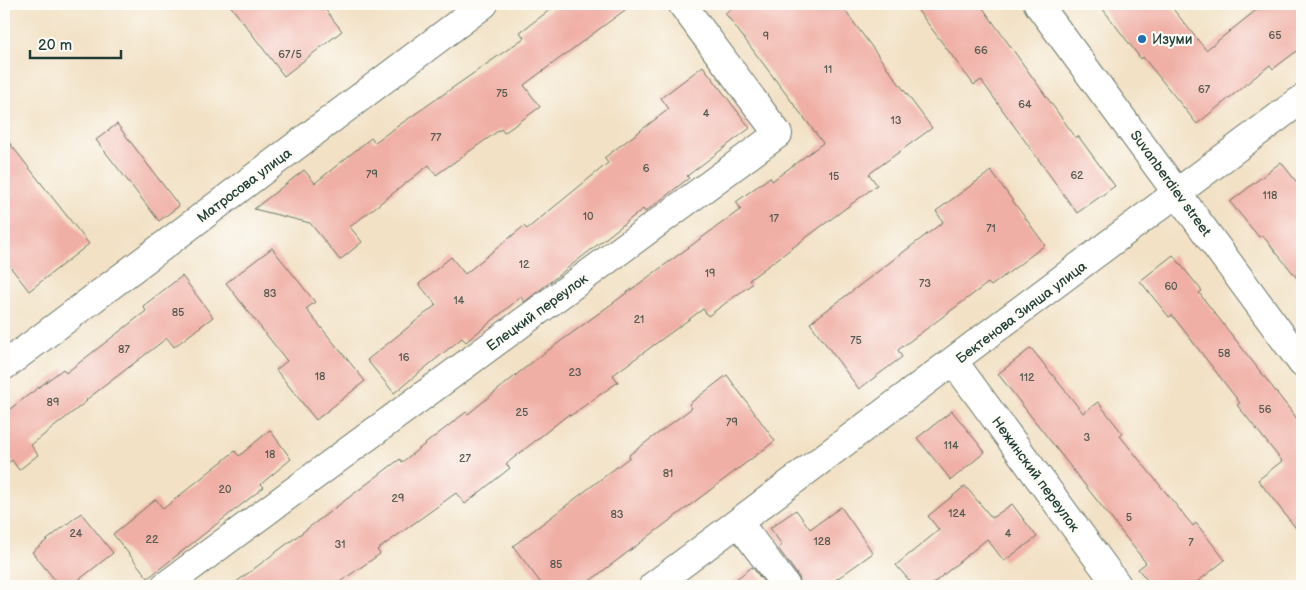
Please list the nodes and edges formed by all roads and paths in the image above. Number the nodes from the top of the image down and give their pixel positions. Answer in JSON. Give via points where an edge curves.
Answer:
{"nodes":[{"id":1,"x":484,"y":4,"type":"edge"},
{"id":2,"x":682,"y":4,"type":"edge"},
{"id":3,"x":1038,"y":4,"type":"edge"},
{"id":4,"x":1302,"y":99,"type":"edge"},
{"id":5,"x":1179,"y":193,"type":"junction"},
{"id":6,"x":954,"y":362,"type":"junction"},
{"id":7,"x":1302,"y":363,"type":"edge"},
{"id":8,"x":4,"y":366,"type":"edge"},
{"id":9,"x":739,"y":522,"type":"junction"},
{"id":10,"x":165,"y":586,"type":"edge"},
{"id":11,"x":653,"y":586,"type":"edge"},
{"id":12,"x":786,"y":586,"type":"edge"},
{"id":13,"x":1118,"y":586,"type":"edge"}],
"edges":[{"from":1,"to":8,"type":"street","name":"Матросова улица"},
{"from":2,"to":10,"type":"street","name":"Елецкий переулок","via":[[778,134]]},
{"from":3,"to":5,"type":"street","name":"Suvanberdiev street"},
{"from":4,"to":5,"type":"street","name":"Бектенова Зияша улица"},
{"from":5,"to":6,"type":"street","name":"Бектенова Зияша улица"},
{"from":5,"to":7,"type":"street","name":"Suvanberdiev street"},
{"from":6,"to":9,"type":"street","name":"Бектенова Зияша улица"},
{"from":6,"to":13,"type":"street","name":"Нежинский переулок"},
{"from":9,"to":11,"type":"street","name":"Бектенова Зияша улица"},
{"from":9,"to":12,"type":"street"}]}
